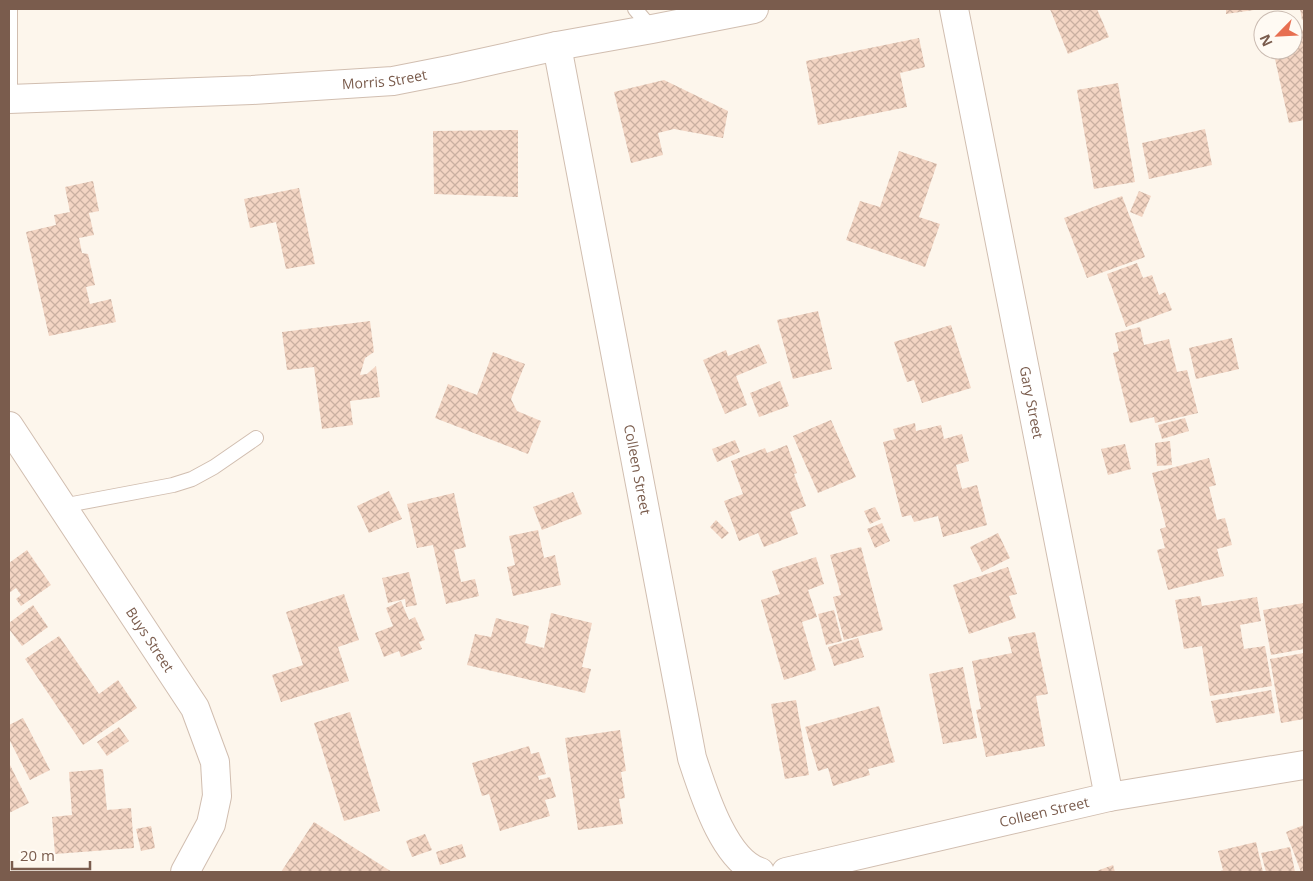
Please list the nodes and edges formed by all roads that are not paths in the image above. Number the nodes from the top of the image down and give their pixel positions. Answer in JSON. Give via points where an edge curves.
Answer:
{"nodes":[{"id":1,"x":10,"y":9,"type":"edge"},
{"id":2,"x":635,"y":9,"type":"edge"},
{"id":3,"x":954,"y":9,"type":"edge"},
{"id":4,"x":746,"y":10,"type":"edge"},
{"id":5,"x":652,"y":30,"type":"junction"},
{"id":6,"x":557,"y":46,"type":"junction"},
{"id":7,"x":9,"y":99,"type":"edge"},
{"id":8,"x":9,"y":426,"type":"edge"},
{"id":9,"x":256,"y":438,"type":"dead end"},
{"id":10,"x":62,"y":506,"type":"junction"},
{"id":11,"x":1304,"y":765,"type":"edge"},
{"id":12,"x":1109,"y":797,"type":"junction"},
{"id":13,"x":185,"y":872,"type":"edge"},
{"id":14,"x":760,"y":872,"type":"edge"},
{"id":15,"x":786,"y":872,"type":"edge"}],
"edges":[{"from":1,"to":7,"type":"lane"},
{"from":2,"to":5,"type":"lane"},
{"from":3,"to":12,"type":"street","name":"Gary Street"},
{"from":4,"to":5,"type":"street","name":"Morris Street"},
{"from":5,"to":6,"type":"street","name":"Morris Street"},
{"from":6,"to":7,"type":"street","name":"Morris Street","via":[[392,81]]},
{"from":6,"to":14,"type":"street","name":"Colleen Street","via":[[692,758],[724,839],[738,856]]},
{"from":8,"to":10,"type":"street","name":"Buys Street"},
{"from":9,"to":10,"type":"lane","via":[[192,479]]},
{"from":10,"to":13,"type":"street","name":"Buys Street","via":[[195,708],[216,762],[217,796],[212,824]]},
{"from":11,"to":12,"type":"street","name":"Colleen Street"},
{"from":12,"to":15,"type":"street","name":"Colleen Street"}]}
